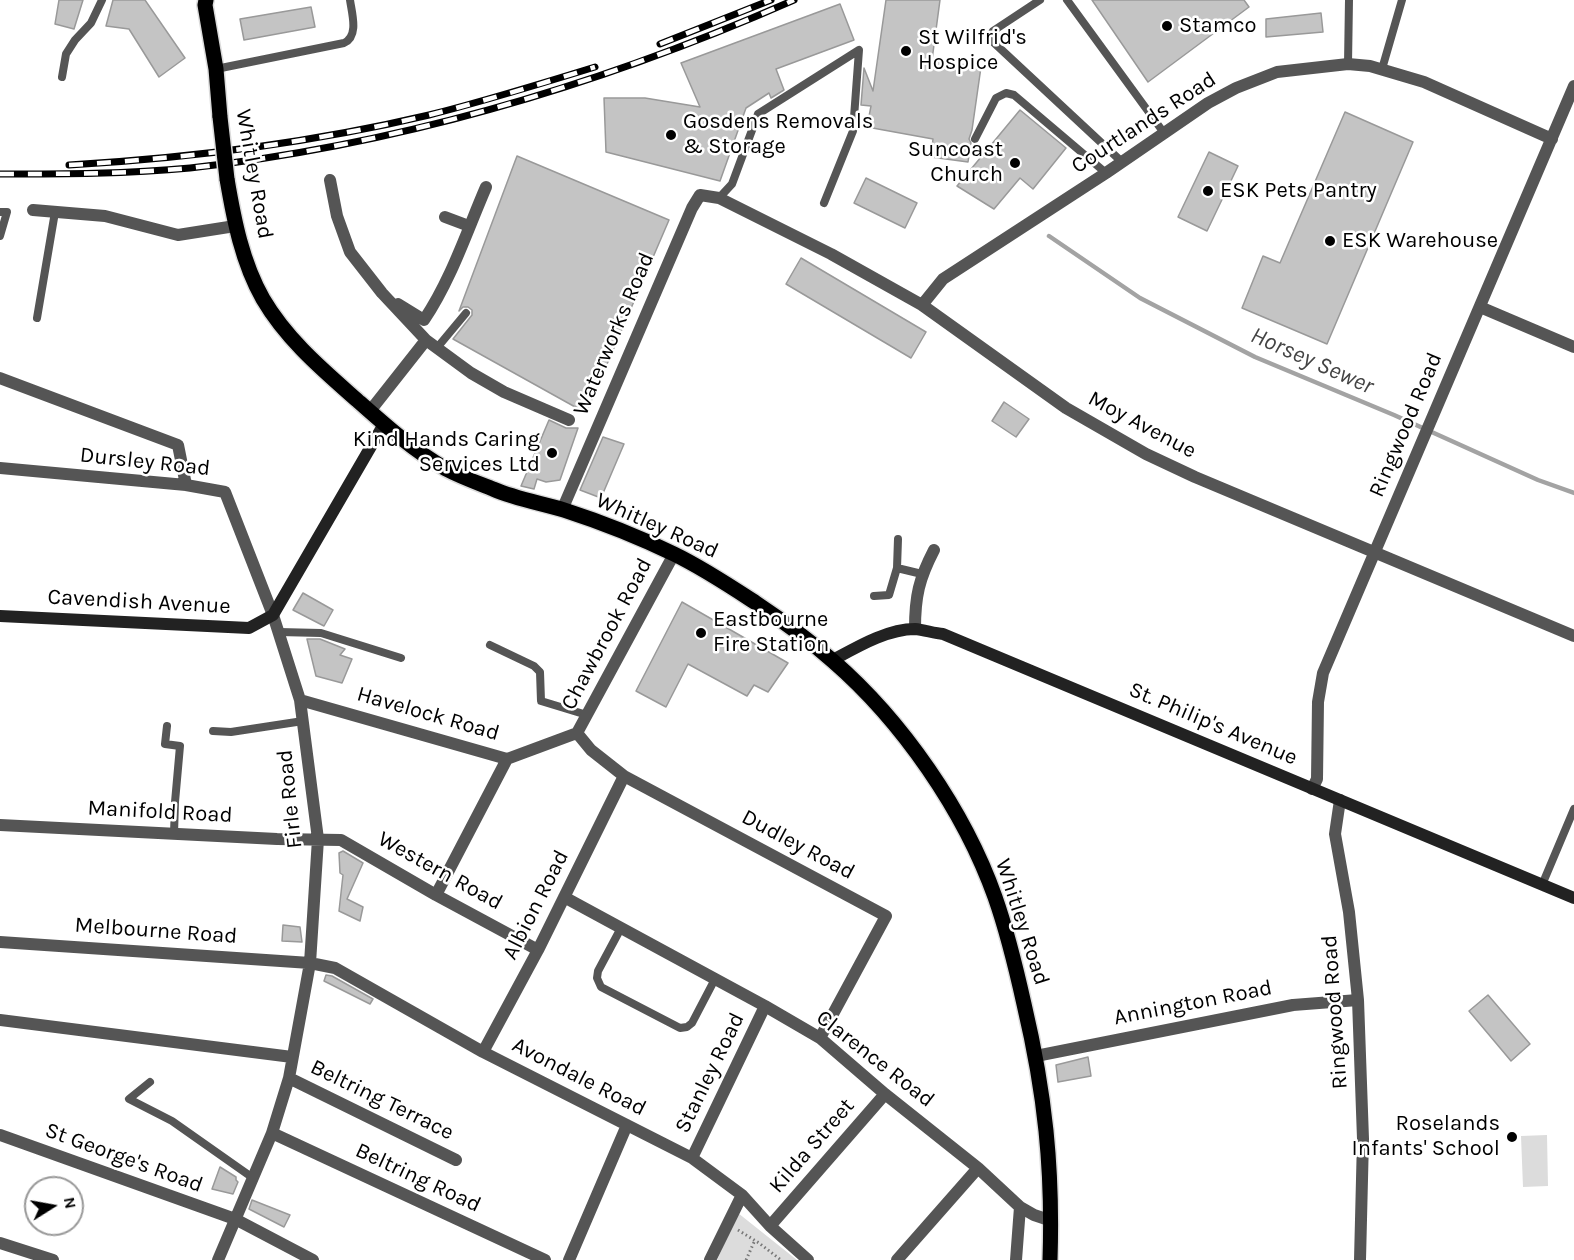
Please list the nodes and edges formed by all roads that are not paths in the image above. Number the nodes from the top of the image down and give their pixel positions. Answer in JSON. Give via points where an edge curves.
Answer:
{"nodes":[{"id":1,"x":102,"y":0,"type":"edge"},
{"id":2,"x":350,"y":0,"type":"edge"},
{"id":3,"x":1040,"y":0,"type":"edge"},
{"id":4,"x":1067,"y":0,"type":"edge"},
{"id":5,"x":1349,"y":0,"type":"edge"},
{"id":6,"x":1402,"y":0,"type":"edge"},
{"id":7,"x":203,"y":2,"type":"edge"},
{"id":8,"x":1348,"y":63,"type":"junction"},
{"id":9,"x":216,"y":69,"type":"junction"},
{"id":10,"x":1382,"y":69,"type":"junction"},
{"id":11,"x":62,"y":77,"type":"dead end"},
{"id":12,"x":1574,"y":86,"type":"edge"},
{"id":13,"x":1164,"y":133,"type":"junction"},
{"id":14,"x":975,"y":139,"type":"dead end"},
{"id":15,"x":1552,"y":139,"type":"junction"},
{"id":16,"x":1122,"y":162,"type":"junction"},
{"id":17,"x":1106,"y":173,"type":"junction"},
{"id":18,"x":330,"y":180,"type":"dead end"},
{"id":19,"x":486,"y":187,"type":"dead end"},
{"id":20,"x":719,"y":198,"type":"junction"},
{"id":21,"x":824,"y":203,"type":"dead end"},
{"id":22,"x":33,"y":210,"type":"dead end"},
{"id":23,"x":0,"y":212,"type":"edge"},
{"id":24,"x":55,"y":212,"type":"junction"},
{"id":25,"x":445,"y":217,"type":"dead end"},
{"id":26,"x":235,"y":226,"type":"junction"},
{"id":27,"x":469,"y":226,"type":"junction"},
{"id":28,"x":0,"y":236,"type":"edge"},
{"id":29,"x":382,"y":293,"type":"junction"},
{"id":30,"x":922,"y":305,"type":"junction"},
{"id":31,"x":1480,"y":307,"type":"junction"},
{"id":32,"x":466,"y":313,"type":"dead end"},
{"id":33,"x":37,"y":318,"type":"dead end"},
{"id":34,"x":426,"y":340,"type":"junction"},
{"id":35,"x":1574,"y":347,"type":"edge"},
{"id":36,"x":436,"y":349,"type":"junction"},
{"id":37,"x":0,"y":378,"type":"edge"},
{"id":38,"x":370,"y":411,"type":"junction"},
{"id":39,"x":569,"y":420,"type":"dead end"},
{"id":40,"x":384,"y":424,"type":"junction"},
{"id":41,"x":0,"y":468,"type":"edge"},
{"id":42,"x":186,"y":485,"type":"junction"},
{"id":43,"x":562,"y":510,"type":"junction"},
{"id":44,"x":898,"y":539,"type":"dead end"},
{"id":45,"x":934,"y":550,"type":"dead end"},
{"id":46,"x":1374,"y":551,"type":"junction"},
{"id":47,"x":674,"y":554,"type":"junction"},
{"id":48,"x":897,"y":568,"type":"junction"},
{"id":49,"x":922,"y":574,"type":"junction"},
{"id":50,"x":874,"y":596,"type":"dead end"},
{"id":51,"x":273,"y":615,"type":"junction"},
{"id":52,"x":0,"y":616,"type":"edge"},
{"id":53,"x":915,"y":629,"type":"junction"},
{"id":54,"x":279,"y":632,"type":"junction"},
{"id":55,"x":1574,"y":636,"type":"edge"},
{"id":56,"x":490,"y":645,"type":"dead end"},
{"id":57,"x":401,"y":658,"type":"dead end"},
{"id":58,"x":832,"y":660,"type":"junction"},
{"id":59,"x":300,"y":700,"type":"junction"},
{"id":60,"x":587,"y":715,"type":"junction"},
{"id":61,"x":303,"y":721,"type":"junction"},
{"id":62,"x":167,"y":726,"type":"dead end"},
{"id":63,"x":213,"y":731,"type":"dead end"},
{"id":64,"x":577,"y":733,"type":"junction"},
{"id":65,"x":507,"y":759,"type":"junction"},
{"id":66,"x":624,"y":776,"type":"junction"},
{"id":67,"x":1312,"y":789,"type":"junction"},
{"id":68,"x":1340,"y":800,"type":"junction"},
{"id":69,"x":1574,"y":809,"type":"edge"},
{"id":70,"x":0,"y":825,"type":"edge"},
{"id":71,"x":174,"y":834,"type":"junction"},
{"id":72,"x":318,"y":839,"type":"junction"},
{"id":73,"x":1542,"y":885,"type":"junction"},
{"id":74,"x":436,"y":895,"type":"junction"},
{"id":75,"x":564,"y":897,"type":"junction"},
{"id":76,"x":1574,"y":898,"type":"edge"},
{"id":77,"x":621,"y":928,"type":"junction"},
{"id":78,"x":0,"y":942,"type":"edge"},
{"id":79,"x":538,"y":950,"type":"junction"},
{"id":80,"x":310,"y":963,"type":"junction"},
{"id":81,"x":716,"y":979,"type":"junction"},
{"id":82,"x":1358,"y":1000,"type":"junction"},
{"id":83,"x":765,"y":1006,"type":"junction"},
{"id":84,"x":0,"y":1020,"type":"edge"},
{"id":85,"x":820,"y":1038,"type":"junction"},
{"id":86,"x":483,"y":1052,"type":"junction"},
{"id":87,"x":1036,"y":1056,"type":"junction"},
{"id":88,"x":292,"y":1057,"type":"junction"},
{"id":89,"x":289,"y":1078,"type":"junction"},
{"id":90,"x":150,"y":1082,"type":"dead end"},
{"id":91,"x":885,"y":1094,"type":"junction"},
{"id":92,"x":627,"y":1125,"type":"junction"},
{"id":93,"x":272,"y":1133,"type":"junction"},
{"id":94,"x":0,"y":1135,"type":"edge"},
{"id":95,"x":692,"y":1158,"type":"junction"},
{"id":96,"x":456,"y":1160,"type":"dead end"},
{"id":97,"x":978,"y":1168,"type":"junction"},
{"id":98,"x":253,"y":1178,"type":"junction"},
{"id":99,"x":742,"y":1195,"type":"junction"},
{"id":100,"x":1020,"y":1207,"type":"junction"},
{"id":101,"x":235,"y":1219,"type":"junction"},
{"id":102,"x":1052,"y":1221,"type":"junction"},
{"id":103,"x":770,"y":1226,"type":"junction"},
{"id":104,"x":0,"y":1243,"type":"edge"},
{"id":105,"x":53,"y":1260,"type":"edge"},
{"id":106,"x":218,"y":1260,"type":"edge"},
{"id":107,"x":313,"y":1260,"type":"edge"},
{"id":108,"x":545,"y":1260,"type":"edge"},
{"id":109,"x":568,"y":1260,"type":"edge"},
{"id":110,"x":710,"y":1260,"type":"edge"},
{"id":111,"x":808,"y":1260,"type":"edge"},
{"id":112,"x":897,"y":1260,"type":"edge"},
{"id":113,"x":1016,"y":1260,"type":"edge"},
{"id":114,"x":1050,"y":1260,"type":"edge"},
{"id":115,"x":1360,"y":1260,"type":"edge"}],
"edges":[{"from":1,"to":11,"type":"lane","via":[[91,23],[66,54]]},
{"from":2,"to":9,"type":"lane","via":[[350,41]]},
{"from":3,"to":16,"type":"lane","via":[[993,31],[991,40]]},
{"from":4,"to":13,"type":"lane"},
{"from":5,"to":8,"type":"lane"},
{"from":6,"to":10,"type":"lane"},
{"from":7,"to":9,"type":"main road","name":"Whitley Road"},
{"from":8,"to":10,"type":"street","name":"Courtlands Road"},
{"from":8,"to":13,"type":"street","name":"Courtlands Road","via":[[1277,72],[1208,103]]},
{"from":9,"to":26,"type":"main road","name":"Whitley Road","bridge":true},
{"from":10,"to":15,"type":"street","name":"Courtlands Road","via":[[1424,82]]},
{"from":12,"to":15,"type":"street","name":"Ringwood Road"},
{"from":13,"to":16,"type":"street","name":"Courtlands Road"},
{"from":14,"to":17,"type":"lane","via":[[996,98],[1006,93],[1014,95]]},
{"from":15,"to":31,"type":"street","name":"Ringwood Road"},
{"from":16,"to":17,"type":"street","name":"Courtlands Road"},
{"from":17,"to":30,"type":"street","name":"Courtlands Road","via":[[943,279]]},
{"from":18,"to":29,"type":"street","via":[[350,252]]},
{"from":19,"to":27,"type":"street"},
{"from":20,"to":21,"type":"lane","via":[[732,184],[759,114],[860,51],[853,131]]},
{"from":20,"to":30,"type":"street","name":"Moy Avenue"},
{"from":20,"to":43,"type":"street","name":"Waterworks Road","via":[[700,195],[692,208]]},
{"from":22,"to":24,"type":"street"},
{"from":23,"to":28,"type":"lane","via":[[7,212]]},
{"from":24,"to":26,"type":"street","via":[[105,216],[178,235]]},
{"from":24,"to":33,"type":"lane"},
{"from":25,"to":27,"type":"street"},
{"from":26,"to":38,"type":"main road","name":"Whitley Road","via":[[262,297],[285,330],[312,360]]},
{"from":27,"to":29,"type":"street","via":[[424,320]]},
{"from":29,"to":34,"type":"street"},
{"from":30,"to":46,"type":"street","name":"Moy Avenue","via":[[1066,408],[1136,448],[1195,477]]},
{"from":31,"to":35,"type":"street"},
{"from":31,"to":46,"type":"street","name":"Ringwood Road"},
{"from":32,"to":36,"type":"lane"},
{"from":34,"to":36,"type":"street"},
{"from":34,"to":38,"type":"street"},
{"from":36,"to":39,"type":"street","via":[[504,392]]},
{"from":37,"to":42,"type":"street","via":[[178,445]]},
{"from":38,"to":40,"type":"main road","name":"Whitley Road"},
{"from":40,"to":43,"type":"main road","name":"Whitley Road","via":[[445,468],[502,493]]},
{"from":40,"to":51,"type":"street"},
{"from":41,"to":42,"type":"street","name":"Dursley Road"},
{"from":42,"to":51,"type":"street","name":"Dursley Road","via":[[225,492]]},
{"from":43,"to":47,"type":"main road","name":"Whitley Road"},
{"from":44,"to":48,"type":"lane"},
{"from":45,"to":49,"type":"street"},
{"from":46,"to":55,"type":"street","name":"Moy Avenue"},
{"from":46,"to":67,"type":"street","name":"Ringwood Road","via":[[1323,673],[1318,702],[1317,773]]},
{"from":47,"to":58,"type":"main road","name":"Whitley Road","via":[[755,602]]},
{"from":47,"to":60,"type":"street","name":"Chawbrook Road"},
{"from":48,"to":49,"type":"lane"},
{"from":48,"to":50,"type":"lane","via":[[889,595]]},
{"from":49,"to":53,"type":"street"},
{"from":51,"to":52,"type":"street","name":"Cavendish Avenue","via":[[249,628]]},
{"from":51,"to":54,"type":"street","name":"Firle Road"},
{"from":53,"to":58,"type":"street","name":"St. Philip's Avenue","via":[[876,639]]},
{"from":53,"to":67,"type":"street","name":"St. Philip's Avenue","via":[[943,634]]},
{"from":54,"to":57,"type":"lane","via":[[321,633]]},
{"from":54,"to":59,"type":"street","name":"Firle Road"},
{"from":56,"to":60,"type":"lane","via":[[540,672],[541,700]]},
{"from":58,"to":87,"type":"main road","name":"Whitley Road","via":[[904,736],[966,833],[1004,924]]},
{"from":59,"to":61,"type":"street","name":"Firle Road"},
{"from":59,"to":65,"type":"street","name":"Havelock Road"},
{"from":60,"to":64,"type":"street","name":"Chawbrook Road"},
{"from":61,"to":63,"type":"lane"},
{"from":61,"to":72,"type":"street","name":"Firle Road"},
{"from":62,"to":71,"type":"lane","via":[[165,744],[180,746]]},
{"from":64,"to":65,"type":"street","name":"Havelock Road"},
{"from":64,"to":66,"type":"street","name":"Dudley Road","via":[[591,750]]},
{"from":65,"to":74,"type":"street"},
{"from":66,"to":75,"type":"street","name":"Albion Road"},
{"from":66,"to":85,"type":"street","name":"Dudley Road","via":[[886,916]]},
{"from":67,"to":68,"type":"street","name":"St. Philip's Avenue"},
{"from":68,"to":73,"type":"street","name":"St. Philip's Avenue"},
{"from":68,"to":82,"type":"street","name":"Ringwood Road","via":[[1335,834],[1349,912]]},
{"from":69,"to":73,"type":"lane"},
{"from":70,"to":71,"type":"street","name":"Manifold Road"},
{"from":71,"to":72,"type":"street","name":"Manifold Road"},
{"from":72,"to":74,"type":"street","name":"Western Road","via":[[341,840]]},
{"from":72,"to":80,"type":"street","name":"Firle Road"},
{"from":73,"to":76,"type":"street","name":"St. Philip's Avenue"},
{"from":74,"to":79,"type":"street","name":"Western Road"},
{"from":75,"to":77,"type":"street","name":"Clarence Road"},
{"from":75,"to":79,"type":"street","name":"Albion Road"},
{"from":77,"to":81,"type":"street","name":"Clarence Road"},
{"from":77,"to":81,"type":"lane","via":[[598,971],[601,987],[680,1028],[692,1023]]},
{"from":78,"to":80,"type":"street","name":"Melbourne Road"},
{"from":79,"to":86,"type":"street","name":"Albion Road"},
{"from":80,"to":86,"type":"street","name":"Avondale Road","via":[[335,968]]},
{"from":80,"to":88,"type":"street","name":"Firle Road"},
{"from":81,"to":83,"type":"street","name":"Clarence Road"},
{"from":82,"to":87,"type":"street","name":"Annington Road","via":[[1293,1005]]},
{"from":82,"to":115,"type":"street","name":"Ringwood Road","via":[[1363,1139]]},
{"from":83,"to":85,"type":"street","name":"Clarence Road"},
{"from":83,"to":95,"type":"street","name":"Stanley Road"},
{"from":84,"to":88,"type":"street"},
{"from":85,"to":91,"type":"street","name":"Clarence Road"},
{"from":86,"to":92,"type":"street","name":"Avondale Road"},
{"from":87,"to":102,"type":"main road","name":"Whitley Road","via":[[1050,1154]]},
{"from":88,"to":89,"type":"street","name":"Firle Road"},
{"from":89,"to":93,"type":"street","name":"Firle Road"},
{"from":89,"to":96,"type":"street","name":"Beltring Terrace"},
{"from":90,"to":98,"type":"lane","via":[[129,1099],[172,1120]]},
{"from":91,"to":97,"type":"street","name":"Clarence Road"},
{"from":91,"to":103,"type":"street","name":"Kilda Street"},
{"from":92,"to":95,"type":"street","name":"Avondale Road"},
{"from":92,"to":109,"type":"street"},
{"from":93,"to":98,"type":"street","name":"Firle Road"},
{"from":93,"to":108,"type":"street","name":"Beltring Road"},
{"from":94,"to":101,"type":"street","name":"St George's Road"},
{"from":95,"to":99,"type":"street","name":"Avondale Road"},
{"from":97,"to":100,"type":"street","name":"Clarence Road"},
{"from":97,"to":112,"type":"street"},
{"from":98,"to":101,"type":"street","name":"Firle Road"},
{"from":99,"to":103,"type":"street","name":"Avondale Road"},
{"from":99,"to":110,"type":"street"},
{"from":100,"to":102,"type":"street","name":"Clarence Road"},
{"from":100,"to":113,"type":"street"},
{"from":101,"to":106,"type":"street","name":"Firle Road"},
{"from":101,"to":107,"type":"street","name":"St George's Road"},
{"from":102,"to":114,"type":"main road","name":"Whitley Road"},
{"from":103,"to":111,"type":"street","name":"Avondale Road"},
{"from":104,"to":105,"type":"street"}]}
